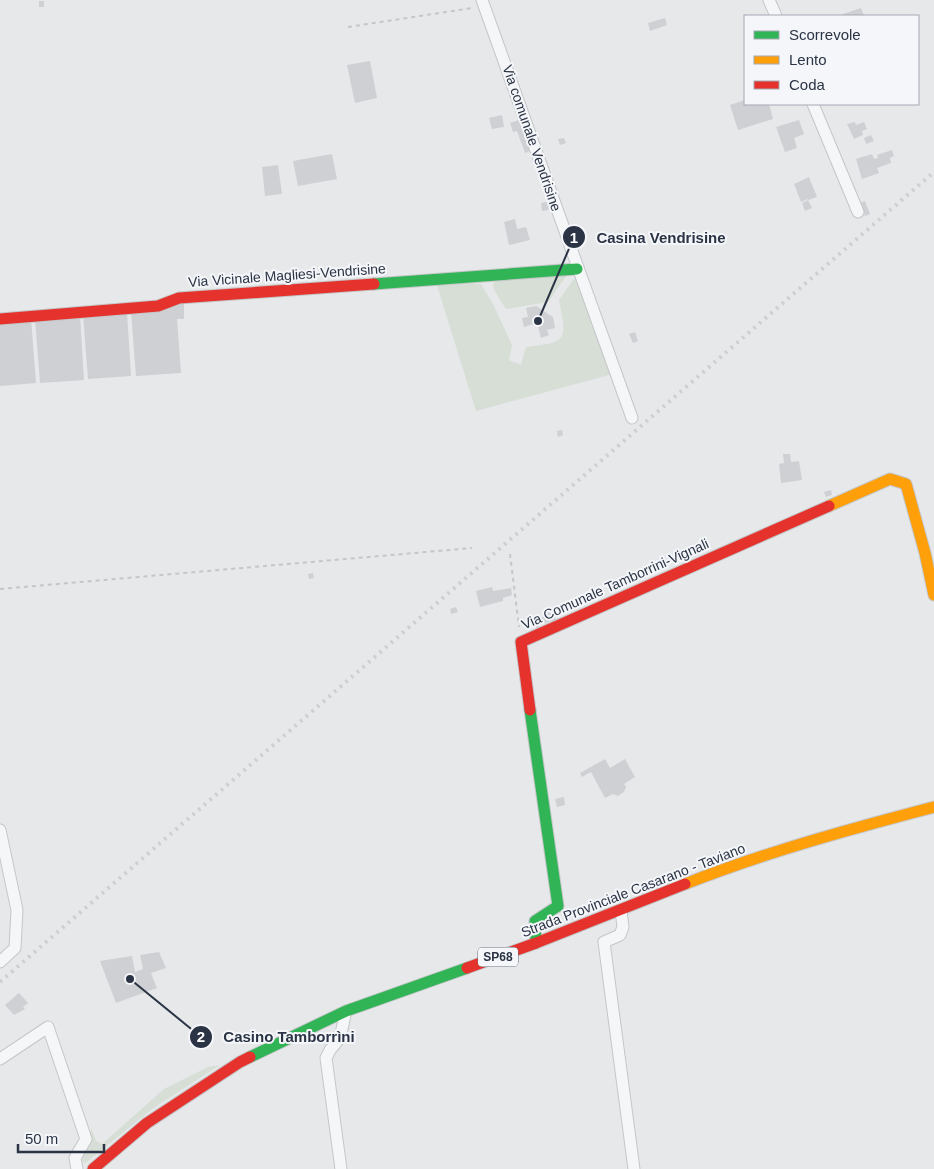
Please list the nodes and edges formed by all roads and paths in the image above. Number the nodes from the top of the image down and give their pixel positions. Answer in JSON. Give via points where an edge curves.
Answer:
{"nodes":[{"id":1,"x":769,"y":0,"type":"edge"},
{"id":2,"x":483,"y":3,"type":"edge"},
{"id":3,"x":776,"y":15,"type":"edge"},
{"id":4,"x":348,"y":27,"type":"dead end"},
{"id":5,"x":813,"y":105,"type":"edge"},
{"id":6,"x":858,"y":212,"type":"dead end"},
{"id":7,"x":578,"y":269,"type":"junction"},
{"id":8,"x":0,"y":318,"type":"edge"},
{"id":9,"x":632,"y":418,"type":"dead end"},
{"id":10,"x":472,"y":548,"type":"dead end"},
{"id":11,"x":510,"y":554,"type":"dead end"},
{"id":12,"x":0,"y":589,"type":"edge"},
{"id":13,"x":934,"y":595,"type":"edge"},
{"id":14,"x":521,"y":642,"type":"junction"},
{"id":15,"x":934,"y":807,"type":"edge"},
{"id":16,"x":0,"y":830,"type":"edge"},
{"id":17,"x":621,"y":910,"type":"junction"},
{"id":18,"x":536,"y":943,"type":"junction"},
{"id":19,"x":0,"y":962,"type":"edge"},
{"id":20,"x":346,"y":1011,"type":"junction"},
{"id":21,"x":0,"y":1059,"type":"edge"},
{"id":22,"x":77,"y":1169,"type":"edge"},
{"id":23,"x":93,"y":1169,"type":"edge"},
{"id":24,"x":341,"y":1169,"type":"edge"},
{"id":25,"x":634,"y":1169,"type":"edge"}],
"edges":[{"from":1,"to":3,"type":"street"},
{"from":2,"to":4,"type":"path"},
{"from":2,"to":7,"type":"street","name":"Via comunale Vendrisine"},
{"from":5,"to":6,"type":"street"},
{"from":7,"to":8,"type":"street","name":"Via Vicinale Magliesi-Vendrisine","via":[[179,298],[158,306]]},
{"from":7,"to":9,"type":"street","name":"Via comunale Vendrisine"},
{"from":10,"to":12,"type":"path"},
{"from":11,"to":14,"type":"path"},
{"from":13,"to":14,"type":"street","name":"Via Comunale Tamborrini-Vignali","via":[[906,484],[890,479]]},
{"from":14,"to":18,"type":"street","name":"Via Comunale Tamborrini-Vignali","via":[[558,906],[535,921]]},
{"from":15,"to":17,"type":"street","name":"Strada Provinciale Casarano - Taviano","number":"SP68","via":[[764,856]]},
{"from":16,"to":19,"type":"street","via":[[17,910],[15,948]]},
{"from":17,"to":18,"type":"street","name":"Strada Provinciale Casarano - Taviano","number":"SP68"},
{"from":17,"to":25,"type":"street","via":[[623,927],[620,935],[604,942]]},
{"from":18,"to":20,"type":"street","name":"Strada Provinciale Casarano - Taviano","number":"SP68"},
{"from":20,"to":23,"type":"street","name":"Strada Provinciale Casarano - Taviano","number":"SP68","via":[[240,1062],[147,1123]]},
{"from":20,"to":24,"type":"street","via":[[340,1038],[326,1058]]},
{"from":21,"to":22,"type":"street","via":[[48,1027],[86,1139],[75,1158]]}]}
